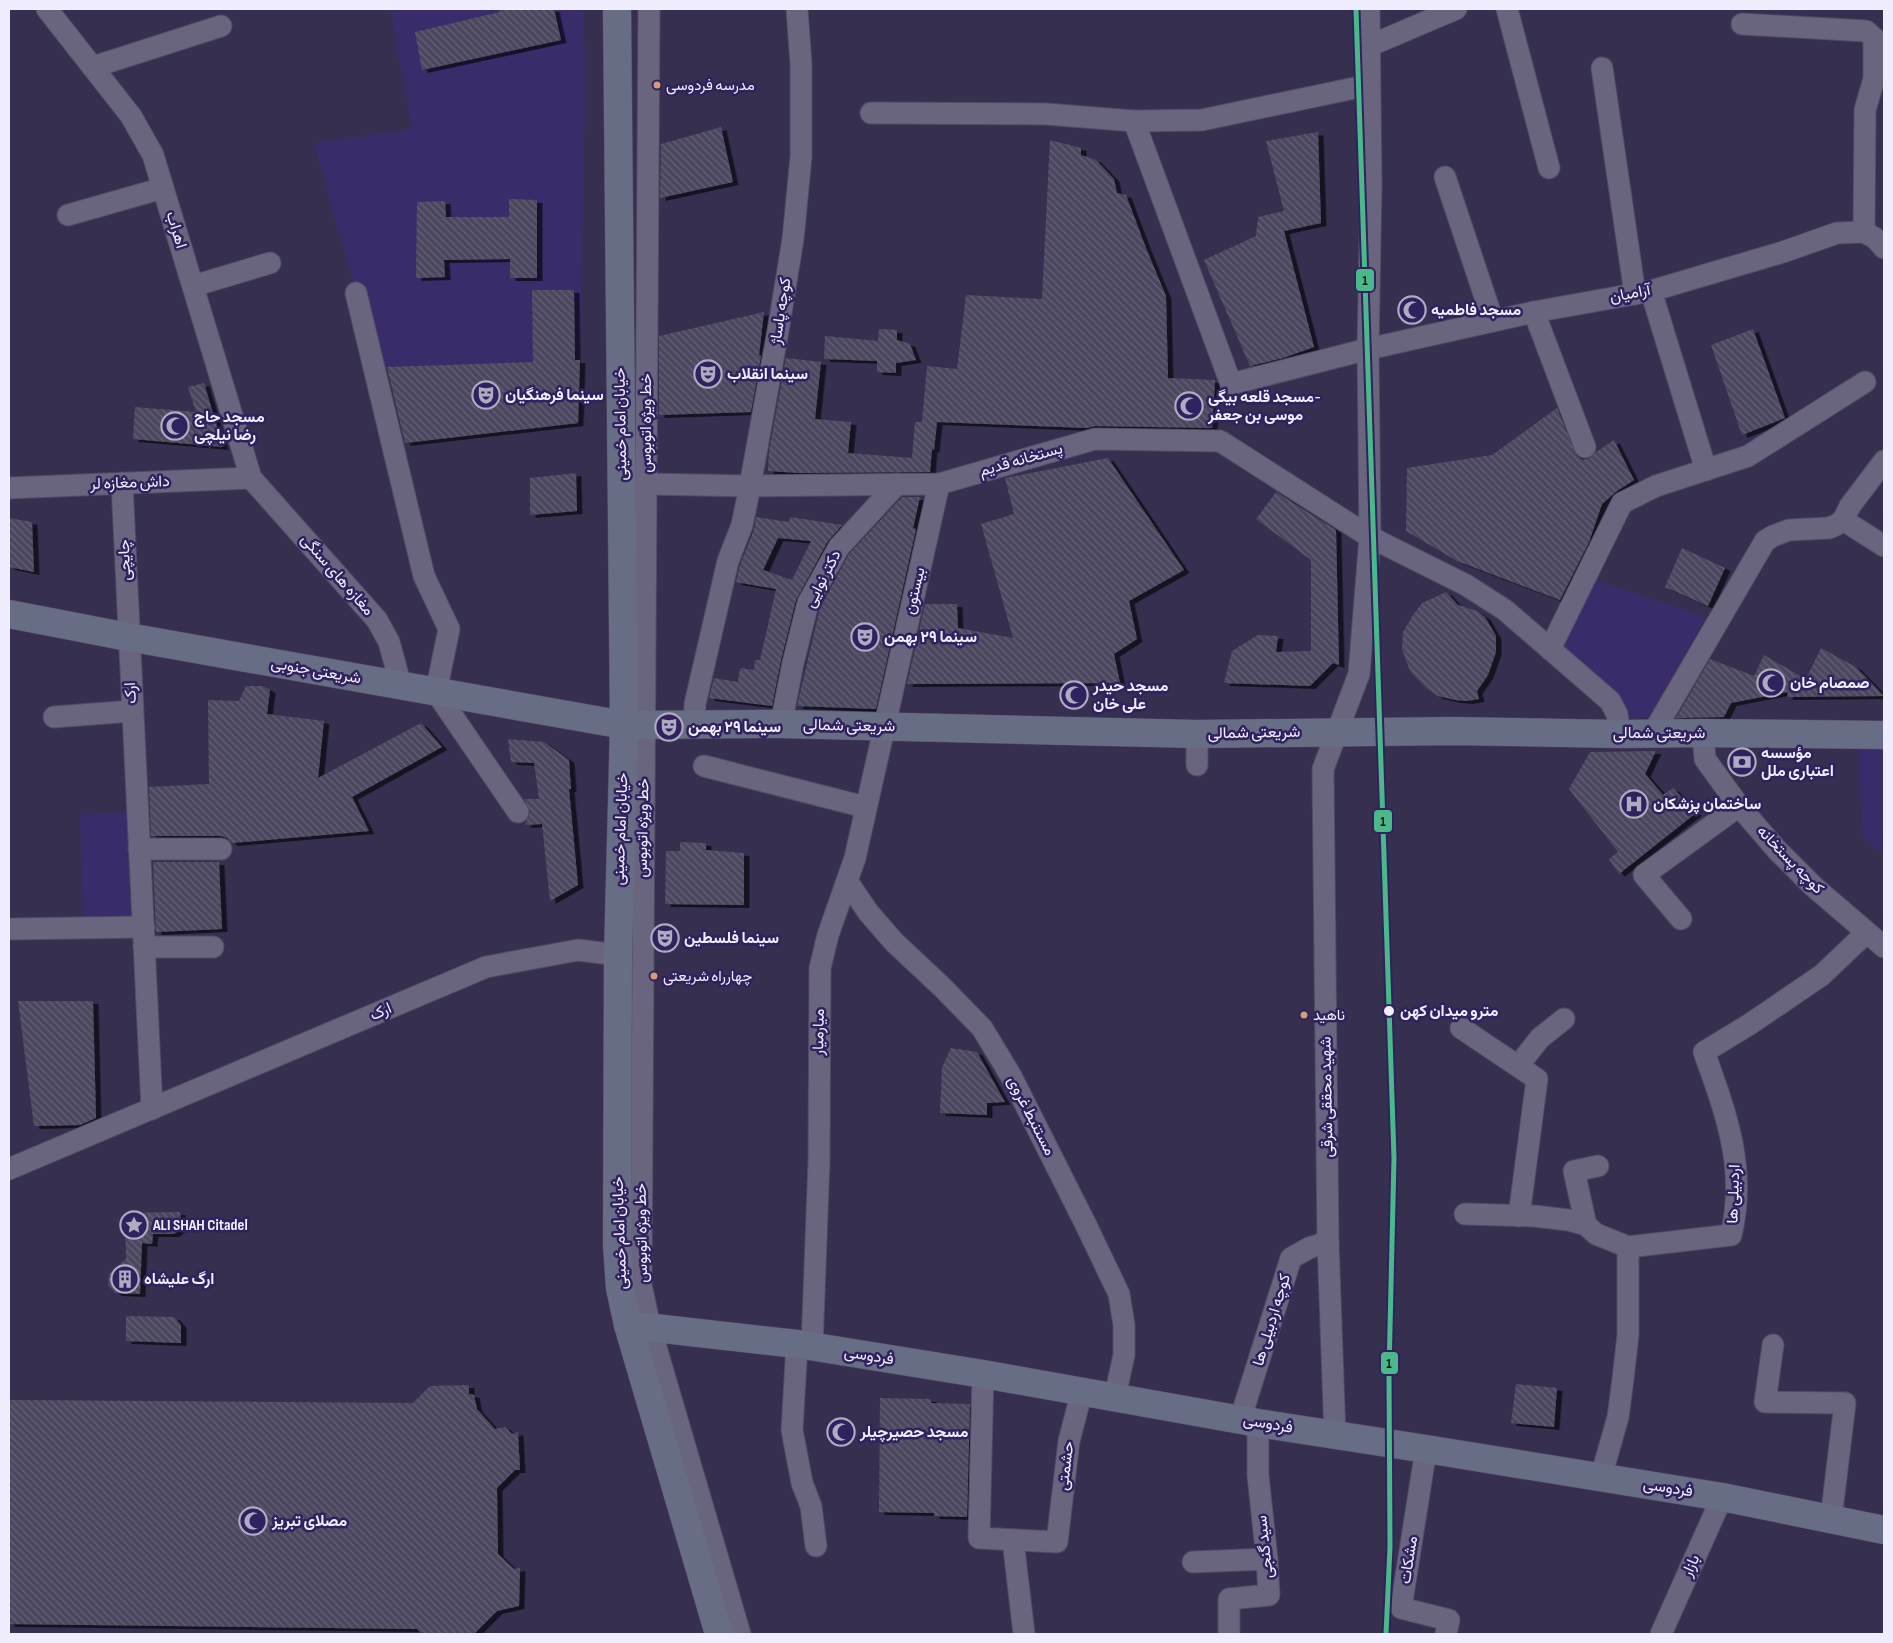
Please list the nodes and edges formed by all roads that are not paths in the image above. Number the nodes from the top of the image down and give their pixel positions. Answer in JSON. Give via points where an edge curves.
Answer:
{"nodes":[{"id":1,"x":47,"y":9,"type":"edge"},
{"id":2,"x":617,"y":9,"type":"edge"},
{"id":3,"x":649,"y":9,"type":"edge"},
{"id":4,"x":797,"y":9,"type":"edge"},
{"id":5,"x":1369,"y":9,"type":"edge"},
{"id":6,"x":1456,"y":9,"type":"edge"},
{"id":7,"x":1507,"y":9,"type":"edge"},
{"id":8,"x":1742,"y":24,"type":"dead end"},
{"id":9,"x":221,"y":26,"type":"dead end"},
{"id":10,"x":1369,"y":46,"type":"junction"},
{"id":11,"x":93,"y":67,"type":"junction"},
{"id":12,"x":1602,"y":68,"type":"dead end"},
{"id":13,"x":1370,"y":85,"type":"junction"},
{"id":14,"x":871,"y":113,"type":"dead end"},
{"id":15,"x":1134,"y":121,"type":"junction"},
{"id":16,"x":1549,"y":168,"type":"dead end"},
{"id":17,"x":1445,"y":177,"type":"dead end"},
{"id":18,"x":163,"y":188,"type":"junction"},
{"id":19,"x":68,"y":215,"type":"dead end"},
{"id":20,"x":1864,"y":232,"type":"junction"},
{"id":21,"x":1884,"y":248,"type":"edge"},
{"id":22,"x":270,"y":263,"type":"dead end"},
{"id":23,"x":193,"y":286,"type":"junction"},
{"id":24,"x":1643,"y":292,"type":"junction"},
{"id":25,"x":356,"y":293,"type":"dead end"},
{"id":26,"x":1534,"y":312,"type":"junction"},
{"id":27,"x":1493,"y":321,"type":"junction"},
{"id":28,"x":1368,"y":348,"type":"junction"},
{"id":29,"x":1866,"y":382,"type":"dead end"},
{"id":30,"x":1585,"y":447,"type":"dead end"},
{"id":31,"x":1884,"y":461,"type":"edge"},
{"id":32,"x":1706,"y":470,"type":"junction"},
{"id":33,"x":251,"y":478,"type":"junction"},
{"id":34,"x":122,"y":483,"type":"junction"},
{"id":35,"x":645,"y":484,"type":"junction"},
{"id":36,"x":898,"y":484,"type":"junction"},
{"id":37,"x":939,"y":484,"type":"junction"},
{"id":38,"x":750,"y":486,"type":"junction"},
{"id":39,"x":9,"y":488,"type":"edge"},
{"id":40,"x":1843,"y":520,"type":"junction"},
{"id":41,"x":1370,"y":537,"type":"junction"},
{"id":42,"x":1884,"y":546,"type":"edge"},
{"id":43,"x":9,"y":614,"type":"edge"},
{"id":44,"x":128,"y":637,"type":"junction"},
{"id":45,"x":1550,"y":649,"type":"junction"},
{"id":46,"x":401,"y":686,"type":"junction"},
{"id":47,"x":436,"y":692,"type":"junction"},
{"id":48,"x":132,"y":711,"type":"junction"},
{"id":49,"x":54,"y":717,"type":"dead end"},
{"id":50,"x":781,"y":724,"type":"junction"},
{"id":51,"x":634,"y":725,"type":"junction"},
{"id":52,"x":694,"y":725,"type":"junction"},
{"id":53,"x":885,"y":727,"type":"junction"},
{"id":54,"x":1336,"y":731,"type":"junction"},
{"id":55,"x":1653,"y":733,"type":"junction"},
{"id":56,"x":1703,"y":733,"type":"junction"},
{"id":57,"x":1197,"y":734,"type":"junction"},
{"id":58,"x":1620,"y":734,"type":"junction"},
{"id":59,"x":1884,"y":735,"type":"edge"},
{"id":60,"x":1197,"y":765,"type":"dead end"},
{"id":61,"x":704,"y":766,"type":"dead end"},
{"id":62,"x":1739,"y":806,"type":"junction"},
{"id":63,"x":865,"y":807,"type":"junction"},
{"id":64,"x":518,"y":812,"type":"dead end"},
{"id":65,"x":139,"y":849,"type":"junction"},
{"id":66,"x":221,"y":849,"type":"dead end"},
{"id":67,"x":847,"y":881,"type":"junction"},
{"id":68,"x":1682,"y":919,"type":"dead end"},
{"id":69,"x":9,"y":929,"type":"edge"},
{"id":70,"x":1866,"y":933,"type":"junction"},
{"id":71,"x":144,"y":937,"type":"junction"},
{"id":72,"x":212,"y":947,"type":"dead end"},
{"id":73,"x":1884,"y":948,"type":"edge"},
{"id":74,"x":618,"y":955,"type":"junction"},
{"id":75,"x":1564,"y":1018,"type":"dead end"},
{"id":76,"x":1461,"y":1028,"type":"dead end"},
{"id":77,"x":1518,"y":1066,"type":"junction"},
{"id":78,"x":152,"y":1109,"type":"junction"},
{"id":79,"x":1598,"y":1166,"type":"dead end"},
{"id":80,"x":9,"y":1169,"type":"edge"},
{"id":81,"x":1465,"y":1214,"type":"dead end"},
{"id":82,"x":1519,"y":1216,"type":"junction"},
{"id":83,"x":1586,"y":1225,"type":"junction"},
{"id":84,"x":1328,"y":1242,"type":"junction"},
{"id":85,"x":1628,"y":1247,"type":"junction"},
{"id":86,"x":639,"y":1326,"type":"junction"},
{"id":87,"x":804,"y":1345,"type":"junction"},
{"id":88,"x":1774,"y":1345,"type":"dead end"},
{"id":89,"x":983,"y":1374,"type":"junction"},
{"id":90,"x":1082,"y":1391,"type":"junction"},
{"id":91,"x":1114,"y":1396,"type":"junction"},
{"id":92,"x":1249,"y":1422,"type":"junction"},
{"id":93,"x":1335,"y":1436,"type":"junction"},
{"id":94,"x":1426,"y":1449,"type":"junction"},
{"id":95,"x":1601,"y":1477,"type":"junction"},
{"id":96,"x":1722,"y":1497,"type":"junction"},
{"id":97,"x":1831,"y":1519,"type":"junction"},
{"id":98,"x":1884,"y":1530,"type":"edge"},
{"id":99,"x":1013,"y":1540,"type":"junction"},
{"id":100,"x":816,"y":1546,"type":"dead end"},
{"id":101,"x":1267,"y":1559,"type":"junction"},
{"id":102,"x":1193,"y":1562,"type":"dead end"},
{"id":103,"x":720,"y":1634,"type":"edge"},
{"id":104,"x":740,"y":1634,"type":"edge"},
{"id":105,"x":1024,"y":1634,"type":"edge"},
{"id":106,"x":1229,"y":1634,"type":"edge"},
{"id":107,"x":1446,"y":1634,"type":"edge"},
{"id":108,"x":1661,"y":1634,"type":"edge"}],
"edges":[{"from":1,"to":11,"type":"street","name":"اهراب"},
{"from":2,"to":51,"type":"main road","name":"خیابان امام خمینی"},
{"from":3,"to":35,"type":"street","name":"خط ویژه اتوبوس"},
{"from":4,"to":38,"type":"street","name":"کوچه پاساژ","via":[[801,64],[801,157],[794,230]]},
{"from":5,"to":10,"type":"street","name":"شهید محققی شرقی"},
{"from":6,"to":10,"type":"street"},
{"from":7,"to":16,"type":"street"},
{"from":8,"to":20,"type":"street","via":[[1866,31],[1874,38],[1874,79],[1866,110]]},
{"from":9,"to":11,"type":"street"},
{"from":10,"to":13,"type":"street","name":"شهید محققی شرقی"},
{"from":11,"to":18,"type":"street","name":"اهراب","via":[[131,116],[153,155]]},
{"from":12,"to":24,"type":"street"},
{"from":13,"to":15,"type":"street","via":[[1202,120]]},
{"from":13,"to":28,"type":"street","name":"شهید محققی شرقی"},
{"from":14,"to":15,"type":"street","via":[[1046,114]]},
{"from":15,"to":28,"type":"street","name":"آرامیان","via":[[1231,384]]},
{"from":17,"to":27,"type":"street"},
{"from":18,"to":19,"type":"street"},
{"from":18,"to":23,"type":"street","name":"اهراب"},
{"from":20,"to":21,"type":"street"},
{"from":20,"to":24,"type":"street","name":"آرامیان","via":[[1838,234]]},
{"from":22,"to":23,"type":"street"},
{"from":23,"to":33,"type":"street","name":"اهراب"},
{"from":24,"to":26,"type":"street","name":"آرامیان"},
{"from":24,"to":32,"type":"street"},
{"from":25,"to":47,"type":"street","via":[[424,576],[449,630]]},
{"from":26,"to":27,"type":"street","name":"آرامیان"},
{"from":26,"to":30,"type":"street"},
{"from":27,"to":28,"type":"street","name":"آرامیان"},
{"from":28,"to":41,"type":"street","name":"شهید محققی شرقی"},
{"from":29,"to":32,"type":"street","via":[[1748,456]]},
{"from":31,"to":40,"type":"street"},
{"from":32,"to":45,"type":"street","via":[[1656,486],[1622,503]]},
{"from":33,"to":34,"type":"street","name":"داش مغازه لر"},
{"from":33,"to":46,"type":"street","name":"مغازه های سنگی","via":[[376,620],[390,642]]},
{"from":34,"to":39,"type":"street","name":"داش مغازه لر"},
{"from":34,"to":44,"type":"street","name":"چایچی"},
{"from":35,"to":38,"type":"street","name":"پستخانه قدیم"},
{"from":35,"to":51,"type":"street","name":"خط ویژه اتوبوس"},
{"from":36,"to":37,"type":"street","name":"پستخانه قدیم"},
{"from":36,"to":38,"type":"street","name":"پستخانه قدیم"},
{"from":36,"to":50,"type":"street","name":"دکتر نوایی","via":[[839,547],[808,603]]},
{"from":37,"to":41,"type":"street","name":"پستخانه قدیم","via":[[1095,439],[1220,441]]},
{"from":37,"to":53,"type":"street","name":"بیستون"},
{"from":38,"to":52,"type":"street","name":"کوچه پاساژ","via":[[742,525],[728,562],[695,704]]},
{"from":40,"to":42,"type":"street"},
{"from":40,"to":55,"type":"street","via":[[1829,528],[1789,530],[1765,541]]},
{"from":41,"to":45,"type":"street","name":"پستخانه قدیم","via":[[1466,585],[1505,610]]},
{"from":41,"to":54,"type":"street","name":"شهید محققی شرقی","via":[[1359,674]]},
{"from":43,"to":44,"type":"main road","name":"شریعتی جنوبی"},
{"from":44,"to":46,"type":"main road","name":"شریعتی جنوبی"},
{"from":44,"to":48,"type":"street","name":"ارک"},
{"from":45,"to":58,"type":"street","name":"پستخانه قدیم","via":[[1610,701]]},
{"from":46,"to":47,"type":"main road","name":"شریعتی جنوبی"},
{"from":47,"to":51,"type":"main road","name":"شریعتی جنوبی"},
{"from":47,"to":64,"type":"street"},
{"from":48,"to":49,"type":"street"},
{"from":48,"to":65,"type":"street","name":"ارک"},
{"from":50,"to":52,"type":"main road","name":"شریعتی شمالی"},
{"from":50,"to":53,"type":"main road","name":"شریعتی شمالی"},
{"from":51,"to":52,"type":"main road","name":"شریعتی شمالی"},
{"from":51,"to":74,"type":"main road","name":"خیابان امام خمینی"},
{"from":51,"to":86,"type":"street","name":"خط ویژه اتوبوس","via":[[641,1261]]},
{"from":53,"to":57,"type":"main road","name":"شریعتی شمالی"},
{"from":53,"to":63,"type":"street","name":"میارمیار"},
{"from":54,"to":57,"type":"main road","name":"شریعتی شمالی"},
{"from":54,"to":58,"type":"main road","name":"شریعتی شمالی"},
{"from":54,"to":84,"type":"street","name":"شهید محققی شرقی","via":[[1323,769]]},
{"from":55,"to":56,"type":"main road","name":"شریعتی شمالی"},
{"from":55,"to":58,"type":"main road","name":"شریعتی شمالی"},
{"from":56,"to":59,"type":"main road","name":"شریعتی شمالی"},
{"from":56,"to":62,"type":"street","name":"کوچه پستخانه","via":[[1705,759]]},
{"from":57,"to":60,"type":"street"},
{"from":61,"to":63,"type":"street"},
{"from":62,"to":68,"type":"street","via":[[1644,875]]},
{"from":62,"to":70,"type":"street","name":"کوچه پستخانه","via":[[1813,886]]},
{"from":63,"to":67,"type":"street","name":"میارمیار"},
{"from":65,"to":66,"type":"street"},
{"from":65,"to":71,"type":"street","name":"ارک"},
{"from":67,"to":87,"type":"street","name":"میارمیار","via":[[820,968],[819,1161]]},
{"from":67,"to":91,"type":"street","name":"مستنبط غروی","via":[[894,942],[982,1028],[1011,1076],[1119,1294],[1124,1355]]},
{"from":69,"to":71,"type":"street"},
{"from":70,"to":73,"type":"street","name":"کوچه پستخانه"},
{"from":70,"to":85,"type":"street","name":"اردبیلی ها","via":[[1822,975],[1704,1052],[1730,1127],[1736,1161],[1736,1217],[1731,1235]]},
{"from":71,"to":72,"type":"street"},
{"from":71,"to":78,"type":"street","name":"ارک"},
{"from":74,"to":78,"type":"street","name":"ارک","via":[[578,950],[486,967]]},
{"from":74,"to":86,"type":"main road","name":"خیابان امام خمینی","via":[[617,1245],[620,1288]]},
{"from":75,"to":77,"type":"street","via":[[1540,1038]]},
{"from":76,"to":77,"type":"street"},
{"from":77,"to":82,"type":"street","via":[[1537,1079]]},
{"from":78,"to":80,"type":"street","name":"ارک"},
{"from":79,"to":83,"type":"street","via":[[1574,1171]]},
{"from":81,"to":82,"type":"street"},
{"from":82,"to":83,"type":"street","via":[[1568,1220]]},
{"from":83,"to":85,"type":"street","via":[[1596,1234]]},
{"from":84,"to":92,"type":"street","name":"کوچه اردبیلی ها","via":[[1291,1258]]},
{"from":84,"to":93,"type":"street","name":"شهید محققی شرقی"},
{"from":85,"to":95,"type":"street","via":[[1628,1335],[1623,1379],[1618,1417]]},
{"from":86,"to":87,"type":"main road","name":"فردوسی"},
{"from":86,"to":103,"type":"main road","name":"خیابان امام خمینی"},
{"from":86,"to":104,"type":"street","name":"خط ویژه اتوبوس"},
{"from":87,"to":89,"type":"main road","name":"فردوسی"},
{"from":87,"to":100,"type":"street","name":"میارمیار","via":[[792,1430],[802,1483],[811,1506]]},
{"from":88,"to":97,"type":"street","via":[[1765,1402],[1845,1402]]},
{"from":89,"to":90,"type":"main road","name":"فردوسی"},
{"from":89,"to":99,"type":"street","via":[[980,1538]]},
{"from":90,"to":91,"type":"main road","name":"فردوسی"},
{"from":90,"to":99,"type":"street","name":"حشمتی","via":[[1069,1441],[1057,1542]]},
{"from":91,"to":92,"type":"main road","name":"فردوسی"},
{"from":92,"to":93,"type":"main road","name":"فردوسی"},
{"from":92,"to":101,"type":"street","name":"سید گنجی"},
{"from":93,"to":94,"type":"main road","name":"فردوسی"},
{"from":94,"to":95,"type":"main road","name":"فردوسی"},
{"from":94,"to":107,"type":"street","name":"مشکات","via":[[1401,1608],[1449,1620]]},
{"from":95,"to":96,"type":"main road","name":"فردوسی"},
{"from":96,"to":97,"type":"main road","name":"فردوسی"},
{"from":96,"to":108,"type":"street","name":"بازار"},
{"from":97,"to":98,"type":"main road","name":"فردوسی"},
{"from":99,"to":105,"type":"street"},
{"from":101,"to":102,"type":"street"},
{"from":101,"to":106,"type":"street","name":"سید گنجی","via":[[1269,1596],[1229,1599]]}]}
